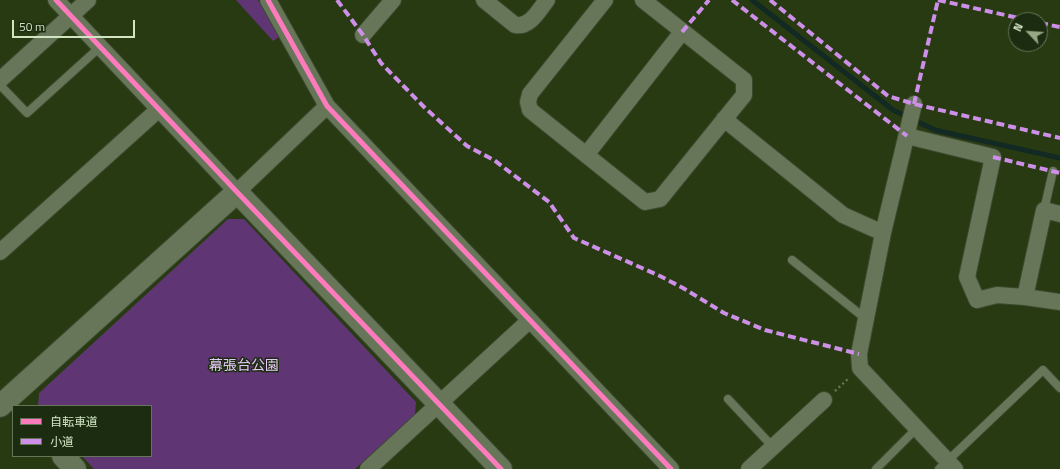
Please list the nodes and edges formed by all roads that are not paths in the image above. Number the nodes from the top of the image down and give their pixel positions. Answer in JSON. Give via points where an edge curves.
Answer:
{"nodes":[{"id":1,"x":56,"y":0,"type":"edge"},
{"id":2,"x":88,"y":0,"type":"edge"},
{"id":3,"x":268,"y":0,"type":"edge"},
{"id":4,"x":393,"y":0,"type":"edge"},
{"id":5,"x":484,"y":0,"type":"edge"},
{"id":6,"x":548,"y":0,"type":"edge"},
{"id":7,"x":605,"y":0,"type":"edge"},
{"id":8,"x":643,"y":0,"type":"edge"},
{"id":9,"x":71,"y":16,"type":"junction"},
{"id":10,"x":682,"y":32,"type":"junction"},
{"id":11,"x":364,"y":35,"type":"dead end"},
{"id":12,"x":100,"y":47,"type":"junction"},
{"id":13,"x":0,"y":80,"type":"edge"},
{"id":14,"x":0,"y":85,"type":"edge"},
{"id":15,"x":914,"y":104,"type":"dead end"},
{"id":16,"x":327,"y":106,"type":"junction"},
{"id":17,"x":159,"y":109,"type":"junction"},
{"id":18,"x":724,"y":119,"type":"junction"},
{"id":19,"x":907,"y":136,"type":"junction"},
{"id":20,"x":586,"y":155,"type":"junction"},
{"id":21,"x":1053,"y":171,"type":"dead end"},
{"id":22,"x":237,"y":192,"type":"junction"},
{"id":23,"x":1044,"y":210,"type":"junction"},
{"id":24,"x":1060,"y":214,"type":"edge"},
{"id":25,"x":884,"y":232,"type":"junction"},
{"id":26,"x":0,"y":252,"type":"edge"},
{"id":27,"x":792,"y":260,"type":"dead end"},
{"id":28,"x":1024,"y":297,"type":"junction"},
{"id":29,"x":1060,"y":302,"type":"edge"},
{"id":30,"x":866,"y":319,"type":"junction"},
{"id":31,"x":530,"y":320,"type":"junction"},
{"id":32,"x":1060,"y":388,"type":"edge"},
{"id":33,"x":7,"y":399,"type":"edge"},
{"id":34,"x":728,"y":399,"type":"dead end"},
{"id":35,"x":824,"y":400,"type":"road end"},
{"id":36,"x":438,"y":404,"type":"junction"},
{"id":37,"x":917,"y":428,"type":"junction"},
{"id":38,"x":773,"y":447,"type":"junction"},
{"id":39,"x":64,"y":457,"type":"edge"},
{"id":40,"x":947,"y":466,"type":"edge"},
{"id":41,"x":75,"y":469,"type":"edge"},
{"id":42,"x":368,"y":469,"type":"edge"},
{"id":43,"x":500,"y":469,"type":"edge"},
{"id":44,"x":671,"y":469,"type":"edge"},
{"id":45,"x":749,"y":469,"type":"edge"},
{"id":46,"x":876,"y":469,"type":"edge"}],
"edges":[{"from":1,"to":9,"type":"street"},
{"from":2,"to":9,"type":"street"},
{"from":3,"to":16,"type":"street"},
{"from":4,"to":11,"type":"street"},
{"from":5,"to":6,"type":"street","via":[[515,25],[520,26],[531,21]]},
{"from":7,"to":20,"type":"street","via":[[530,94],[528,102],[530,110]]},
{"from":8,"to":10,"type":"street"},
{"from":9,"to":12,"type":"street"},
{"from":9,"to":13,"type":"street"},
{"from":10,"to":18,"type":"street","via":[[744,80],[744,95]]},
{"from":10,"to":20,"type":"street"},
{"from":12,"to":14,"type":"lane","via":[[27,113]]},
{"from":12,"to":17,"type":"street"},
{"from":15,"to":19,"type":"street"},
{"from":16,"to":22,"type":"street"},
{"from":16,"to":31,"type":"street"},
{"from":17,"to":22,"type":"street"},
{"from":17,"to":26,"type":"street"},
{"from":18,"to":20,"type":"street","via":[[660,199],[645,202]]},
{"from":18,"to":25,"type":"street","via":[[843,215]]},
{"from":19,"to":25,"type":"street"},
{"from":19,"to":28,"type":"street","via":[[993,157],[967,277],[977,300],[997,296]]},
{"from":21,"to":23,"type":"lane"},
{"from":22,"to":33,"type":"street"},
{"from":22,"to":36,"type":"street"},
{"from":23,"to":24,"type":"street"},
{"from":23,"to":28,"type":"street"},
{"from":25,"to":30,"type":"street"},
{"from":27,"to":30,"type":"lane"},
{"from":28,"to":29,"type":"street"},
{"from":30,"to":37,"type":"street","via":[[859,354],[860,368]]},
{"from":31,"to":36,"type":"street"},
{"from":31,"to":44,"type":"street"},
{"from":32,"to":40,"type":"lane","via":[[1044,370]]},
{"from":34,"to":38,"type":"lane"},
{"from":35,"to":38,"type":"street"},
{"from":36,"to":42,"type":"street"},
{"from":36,"to":43,"type":"street"},
{"from":37,"to":40,"type":"street"},
{"from":37,"to":46,"type":"lane"},
{"from":38,"to":45,"type":"street"},
{"from":39,"to":41,"type":"street"}]}
